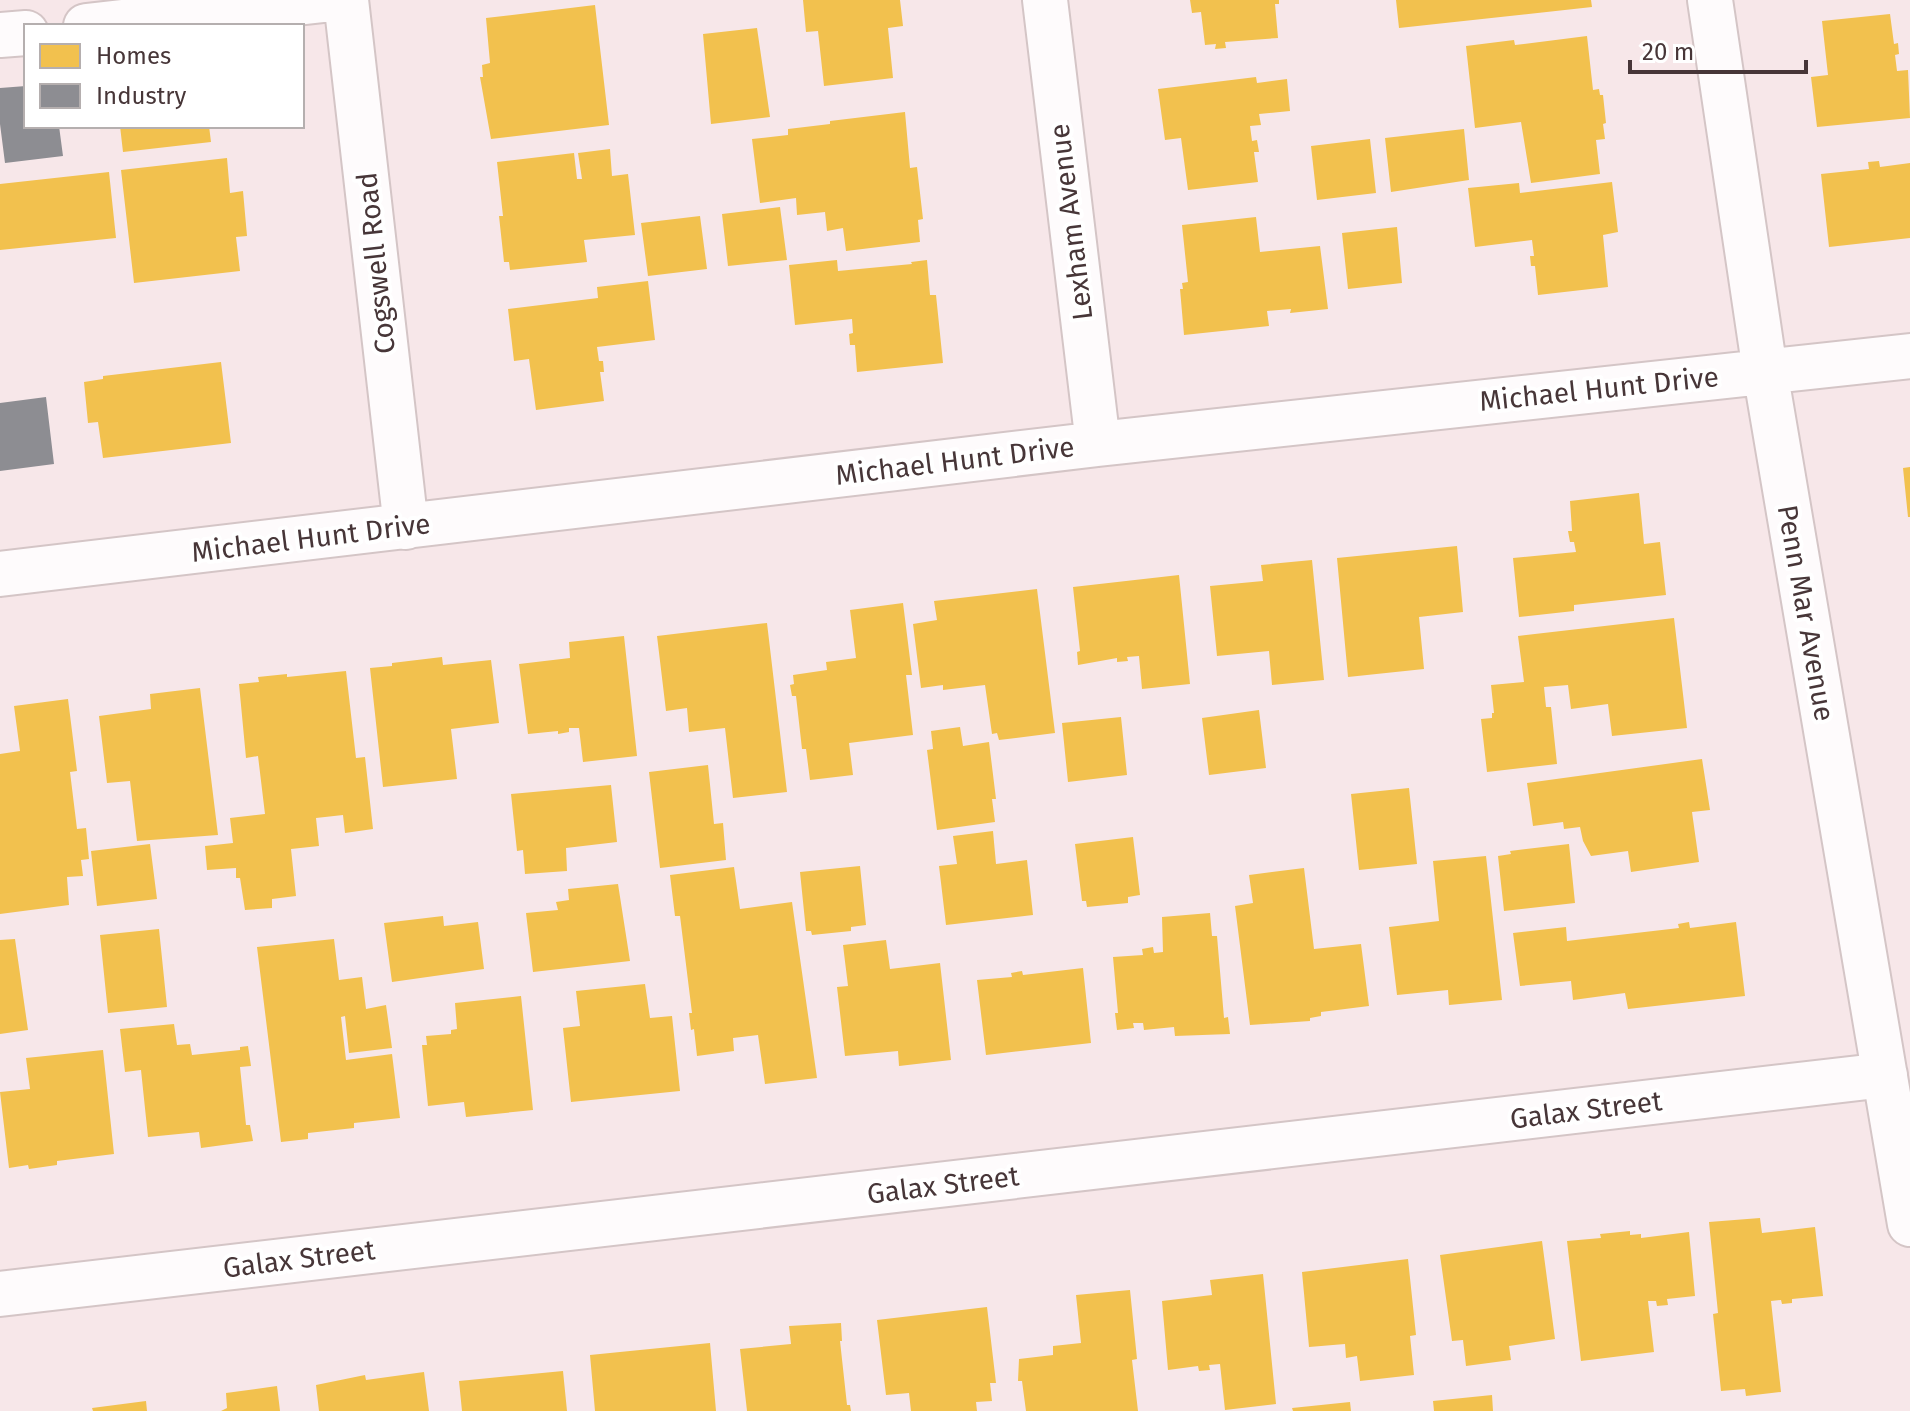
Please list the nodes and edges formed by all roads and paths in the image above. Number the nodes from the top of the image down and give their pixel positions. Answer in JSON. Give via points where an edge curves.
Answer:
{"nodes":[{"id":1,"x":324,"y":0,"type":"edge"},
{"id":2,"x":346,"y":0,"type":"edge"},
{"id":3,"x":1045,"y":0,"type":"edge"},
{"id":4,"x":1710,"y":0,"type":"edge"},
{"id":5,"x":104,"y":24,"type":"edge"},
{"id":6,"x":24,"y":33,"type":"edge"},
{"id":7,"x":0,"y":35,"type":"edge"},
{"id":8,"x":1910,"y":356,"type":"edge"},
{"id":9,"x":1765,"y":371,"type":"junction"},
{"id":10,"x":1098,"y":444,"type":"junction"},
{"id":11,"x":406,"y":527,"type":"junction"},
{"id":12,"x":0,"y":574,"type":"edge"},
{"id":13,"x":1885,"y":1075,"type":"junction"},
{"id":14,"x":1910,"y":1224,"type":"edge"},
{"id":15,"x":0,"y":1294,"type":"edge"}],
"edges":[{"from":1,"to":5,"type":"street"},
{"from":2,"to":11,"type":"street","name":"Cogswell Road"},
{"from":3,"to":10,"type":"street","name":"Lexham Avenue"},
{"from":4,"to":9,"type":"street","name":"Penn Mar Avenue"},
{"from":6,"to":7,"type":"street"},
{"from":8,"to":9,"type":"street","name":"Michael Hunt Drive"},
{"from":9,"to":10,"type":"street","name":"Michael Hunt Drive"},
{"from":9,"to":13,"type":"street","name":"Penn Mar Avenue"},
{"from":10,"to":11,"type":"street","name":"Michael Hunt Drive"},
{"from":11,"to":12,"type":"street","name":"Michael Hunt Drive"},
{"from":13,"to":14,"type":"street","name":"Penn Mar Avenue"},
{"from":13,"to":15,"type":"street","name":"Galax Street"}]}
